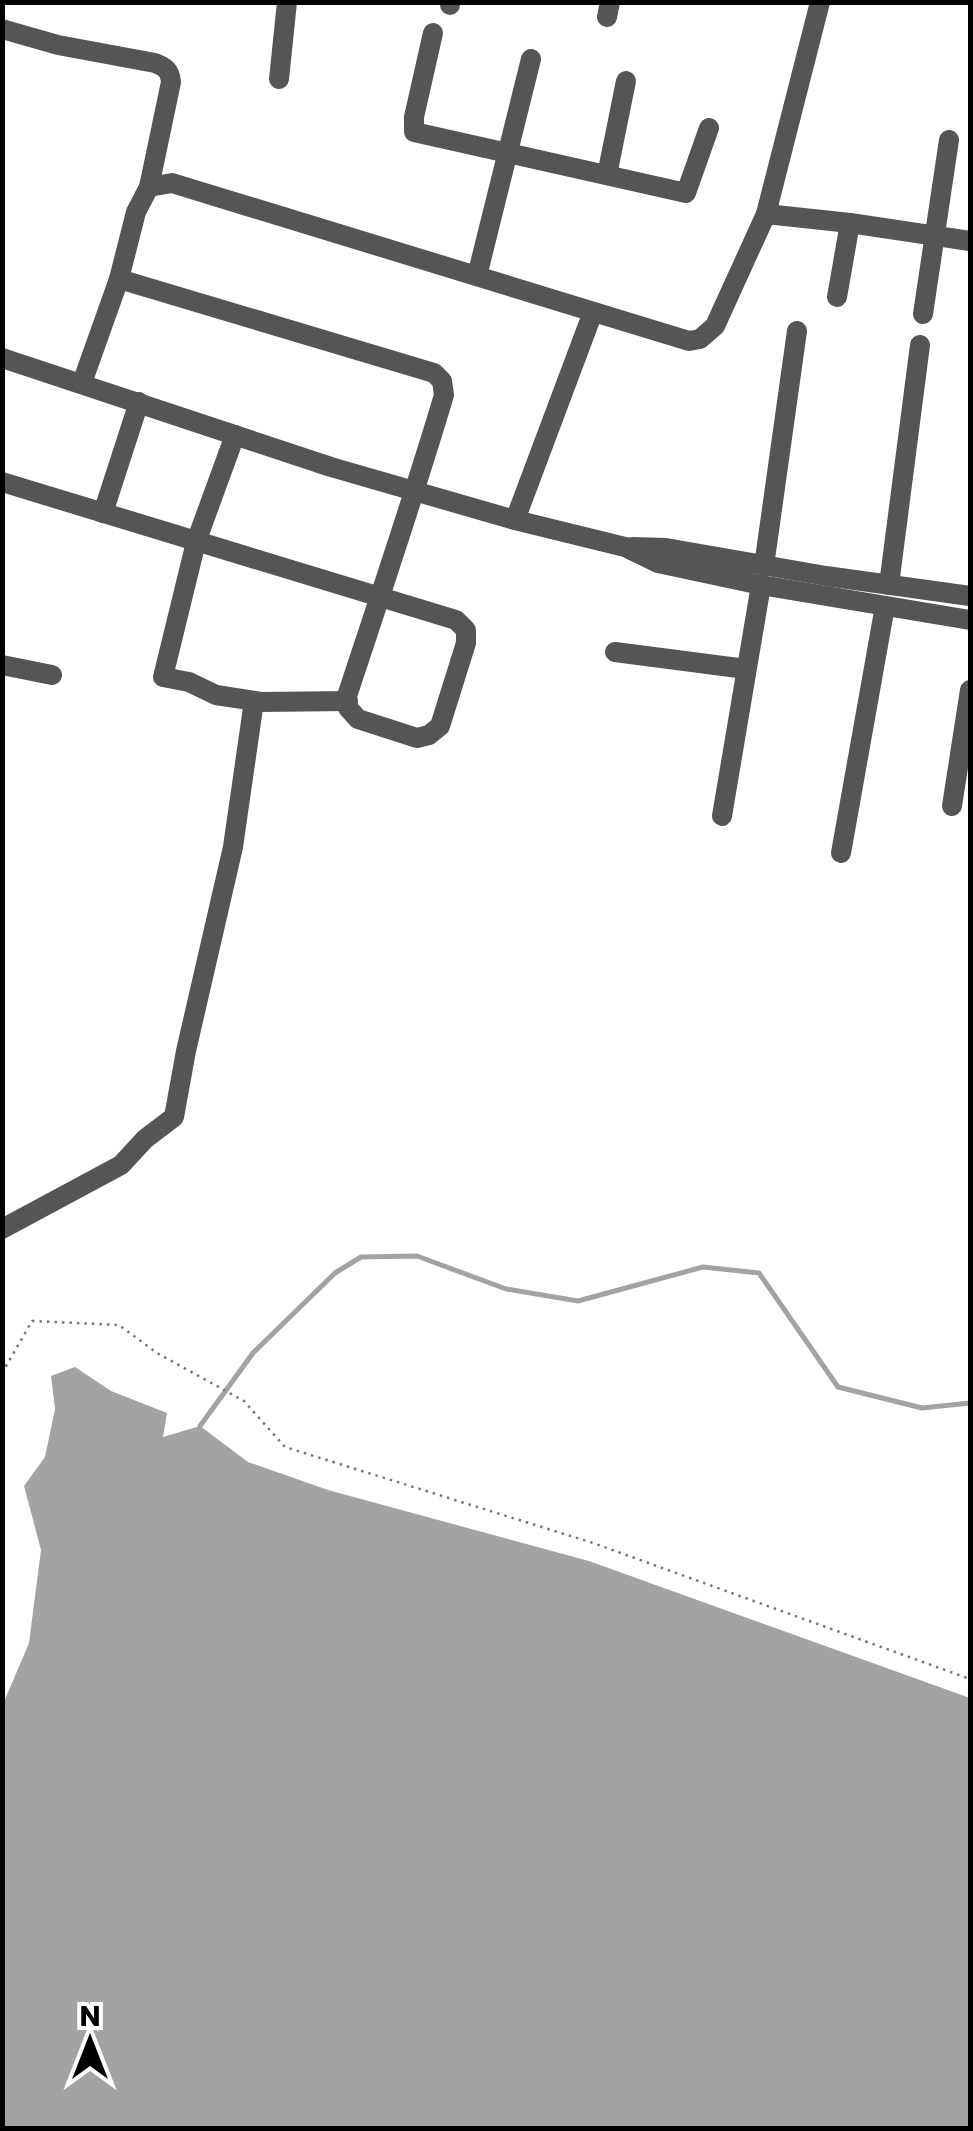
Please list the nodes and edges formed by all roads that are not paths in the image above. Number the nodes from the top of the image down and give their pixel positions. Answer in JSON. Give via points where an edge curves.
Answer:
{"nodes":[{"id":1,"x":287,"y":2,"type":"edge"},
{"id":2,"x":820,"y":2,"type":"edge"},
{"id":3,"x":2,"y":29,"type":"edge"},
{"id":4,"x":432,"y":34,"type":"dead end"},
{"id":5,"x":531,"y":59,"type":"dead end"},
{"id":6,"x":279,"y":79,"type":"dead end"},
{"id":7,"x":626,"y":81,"type":"dead end"},
{"id":8,"x":709,"y":128,"type":"dead end"},
{"id":9,"x":949,"y":140,"type":"dead end"},
{"id":10,"x":508,"y":153,"type":"junction"},
{"id":11,"x":606,"y":175,"type":"junction"},
{"id":12,"x":149,"y":186,"type":"junction"},
{"id":13,"x":766,"y":214,"type":"junction"},
{"id":14,"x":850,"y":223,"type":"junction"},
{"id":15,"x":935,"y":236,"type":"junction"},
{"id":16,"x":970,"y":241,"type":"edge"},
{"id":17,"x":477,"y":276,"type":"junction"},
{"id":18,"x":118,"y":279,"type":"junction"},
{"id":19,"x":838,"y":298,"type":"dead end"},
{"id":20,"x":593,"y":312,"type":"junction"},
{"id":21,"x":923,"y":314,"type":"dead end"},
{"id":22,"x":797,"y":330,"type":"dead end"},
{"id":23,"x":920,"y":345,"type":"dead end"},
{"id":24,"x":2,"y":358,"type":"edge"},
{"id":25,"x":82,"y":383,"type":"junction"},
{"id":26,"x":139,"y":402,"type":"junction"},
{"id":27,"x":235,"y":435,"type":"junction"},
{"id":28,"x":2,"y":482,"type":"edge"},
{"id":29,"x":416,"y":491,"type":"junction"},
{"id":30,"x":102,"y":513,"type":"junction"},
{"id":31,"x":515,"y":520,"type":"junction"},
{"id":32,"x":196,"y":542,"type":"junction"},
{"id":33,"x":762,"y":575,"type":"junction"},
{"id":34,"x":887,"y":595,"type":"junction"},
{"id":35,"x":970,"y":596,"type":"edge"},
{"id":36,"x":380,"y":598,"type":"junction"},
{"id":37,"x":970,"y":620,"type":"edge"},
{"id":38,"x":616,"y":652,"type":"dead end"},
{"id":39,"x":2,"y":664,"type":"edge"},
{"id":40,"x":746,"y":669,"type":"junction"},
{"id":41,"x":52,"y":675,"type":"dead end"},
{"id":42,"x":970,"y":690,"type":"edge"},
{"id":43,"x":254,"y":701,"type":"junction"},
{"id":44,"x":348,"y":701,"type":"junction"},
{"id":45,"x":952,"y":806,"type":"dead end"},
{"id":46,"x":722,"y":816,"type":"dead end"},
{"id":47,"x":841,"y":854,"type":"dead end"},
{"id":48,"x":2,"y":1229,"type":"edge"}],
"edges":[{"from":1,"to":6,"type":"street"},
{"from":2,"to":13,"type":"street"},
{"from":3,"to":12,"type":"street","via":[[165,68],[170,91]]},
{"from":4,"to":10,"type":"street","via":[[414,132]]},
{"from":5,"to":10,"type":"street"},
{"from":7,"to":11,"type":"street"},
{"from":8,"to":11,"type":"street","via":[[686,193]]},
{"from":9,"to":15,"type":"street"},
{"from":10,"to":11,"type":"street"},
{"from":10,"to":17,"type":"street"},
{"from":12,"to":17,"type":"street","via":[[172,184]]},
{"from":12,"to":18,"type":"street"},
{"from":13,"to":14,"type":"street"},
{"from":13,"to":20,"type":"street","via":[[716,326],[700,339]]},
{"from":14,"to":15,"type":"street"},
{"from":14,"to":19,"type":"street"},
{"from":15,"to":16,"type":"street"},
{"from":15,"to":21,"type":"street"},
{"from":17,"to":20,"type":"street"},
{"from":18,"to":25,"type":"street"},
{"from":18,"to":29,"type":"street","via":[[434,373],[444,395]]},
{"from":20,"to":31,"type":"street"},
{"from":22,"to":33,"type":"street"},
{"from":23,"to":34,"type":"street"},
{"from":24,"to":25,"type":"street"},
{"from":25,"to":26,"type":"street"},
{"from":26,"to":27,"type":"street"},
{"from":26,"to":30,"type":"street"},
{"from":27,"to":29,"type":"street"},
{"from":27,"to":32,"type":"street"},
{"from":28,"to":30,"type":"street"},
{"from":29,"to":31,"type":"street"},
{"from":29,"to":36,"type":"street"},
{"from":30,"to":32,"type":"street"},
{"from":31,"to":33,"type":"street","via":[[625,548],[666,548]]},
{"from":32,"to":36,"type":"street"},
{"from":32,"to":43,"type":"street","via":[[163,678]]},
{"from":33,"to":34,"type":"street"},
{"from":33,"to":40,"type":"street"},
{"from":34,"to":35,"type":"street"},
{"from":34,"to":37,"type":"street"},
{"from":34,"to":47,"type":"street"},
{"from":36,"to":44,"type":"street"},
{"from":36,"to":44,"type":"street","via":[[456,620],[466,630],[466,644],[440,726],[429,735],[418,738],[358,719]]},
{"from":38,"to":40,"type":"street"},
{"from":39,"to":41,"type":"street"},
{"from":40,"to":46,"type":"street"},
{"from":42,"to":45,"type":"street"},
{"from":43,"to":44,"type":"street"},
{"from":43,"to":48,"type":"street","via":[[234,847],[174,1117],[122,1165]]}]}
